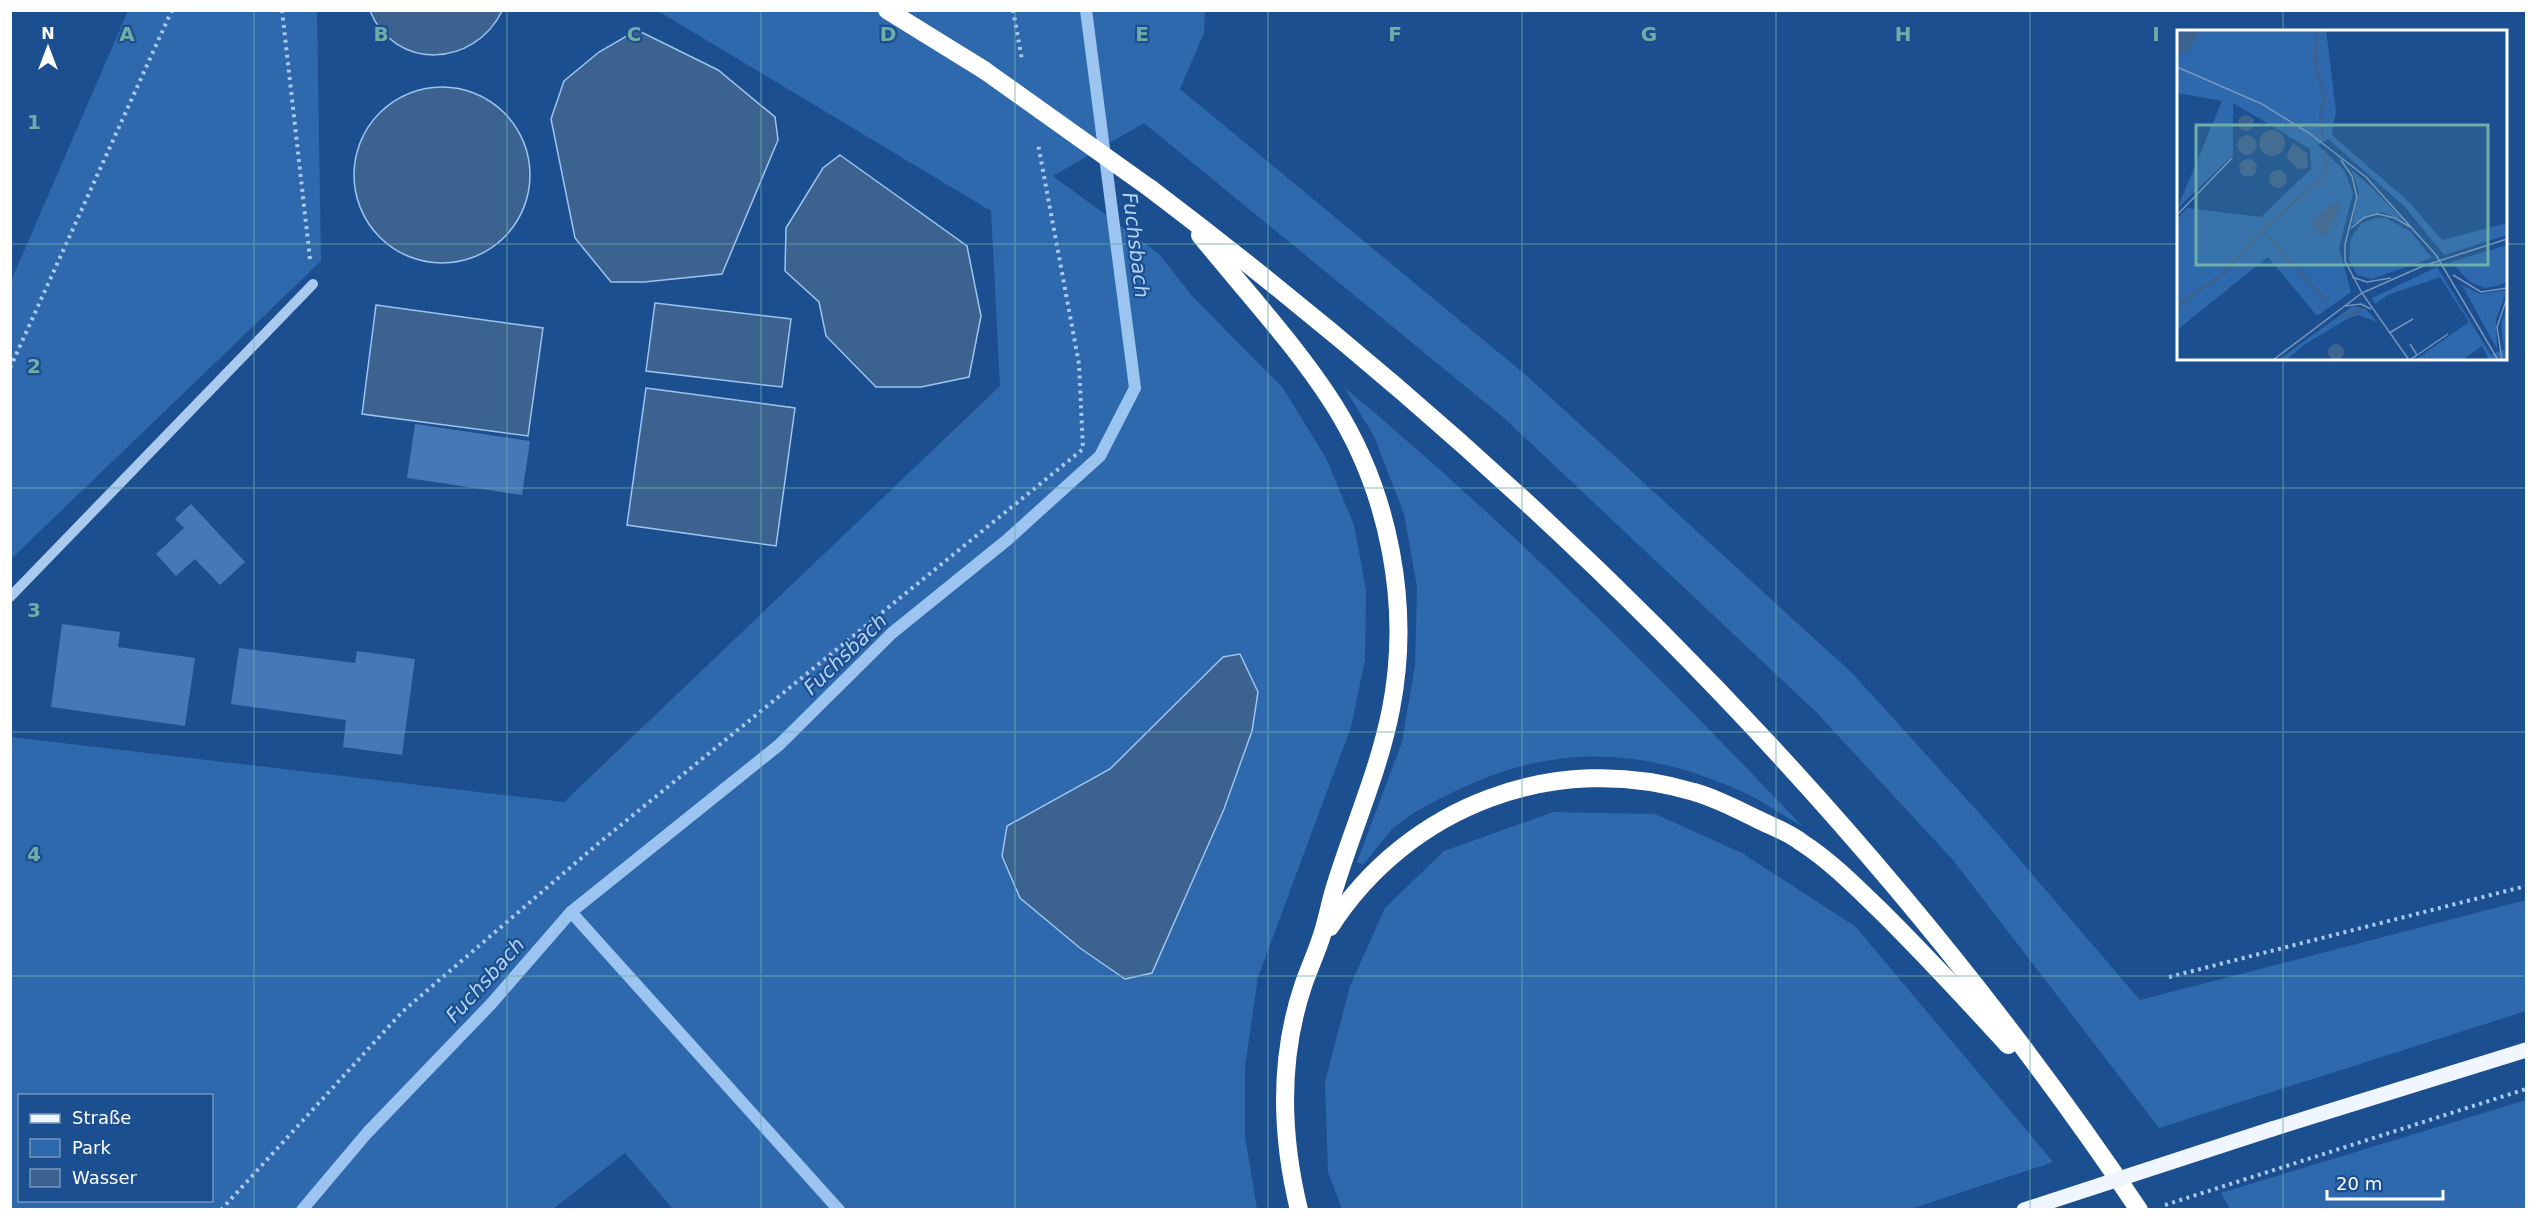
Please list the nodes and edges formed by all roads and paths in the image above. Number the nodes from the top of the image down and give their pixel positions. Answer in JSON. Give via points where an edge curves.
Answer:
{"nodes":[{"id":1,"x":172,"y":10,"type":"edge"},
{"id":2,"x":282,"y":10,"type":"edge"},
{"id":3,"x":887,"y":10,"type":"edge"},
{"id":4,"x":1013,"y":10,"type":"edge"},
{"id":5,"x":1024,"y":69,"type":"dead end"},
{"id":6,"x":1037,"y":140,"type":"dead end"},
{"id":7,"x":1180,"y":211,"type":"junction"},
{"id":8,"x":313,"y":284,"type":"joint"},
{"id":9,"x":10,"y":368,"type":"edge"},
{"id":10,"x":10,"y":597,"type":"edge"},
{"id":11,"x":2526,"y":886,"type":"edge"},
{"id":12,"x":1320,"y":941,"type":"junction"},
{"id":13,"x":2169,"y":977,"type":"dead end"},
{"id":14,"x":2526,"y":1050,"type":"edge"},
{"id":15,"x":2526,"y":1089,"type":"edge"},
{"id":16,"x":2084,"y":1129,"type":"junction"},
{"id":17,"x":2161,"y":1206,"type":"dead end"},
{"id":18,"x":221,"y":1209,"type":"edge"},
{"id":19,"x":1299,"y":1209,"type":"edge"},
{"id":20,"x":2024,"y":1209,"type":"edge"},
{"id":21,"x":2139,"y":1209,"type":"edge"}],
"edges":[{"from":1,"to":9,"type":"path"},
{"from":2,"to":8,"type":"path"},
{"from":3,"to":7,"type":"highway","bridge":true,"via":[[984,70]]},
{"from":4,"to":5,"type":"path"},
{"from":6,"to":18,"type":"path","via":[[1079,364],[1083,449],[618,826],[402,1012]]},
{"from":7,"to":12,"type":"highway","via":[[1308,367],[1335,406],[1366,469],[1388,536],[1398,624],[1391,709]]},
{"from":7,"to":16,"type":"highway","via":[[1371,363],[1477,455],[1682,652],[1892,883]]},
{"from":8,"to":10,"type":"lane"},
{"from":11,"to":13,"type":"path"},
{"from":12,"to":16,"type":"highway","via":[[1342,907],[1398,848],[1467,805],[1543,782],[1581,778],[1620,778],[1695,792],[1800,840],[1838,869],[1927,957]]},
{"from":12,"to":19,"type":"highway","via":[[1291,1035],[1285,1083],[1286,1133]]},
{"from":14,"to":20,"type":"main road","bridge":true},
{"from":15,"to":17,"type":"path"},
{"from":16,"to":21,"type":"highway"}]}
